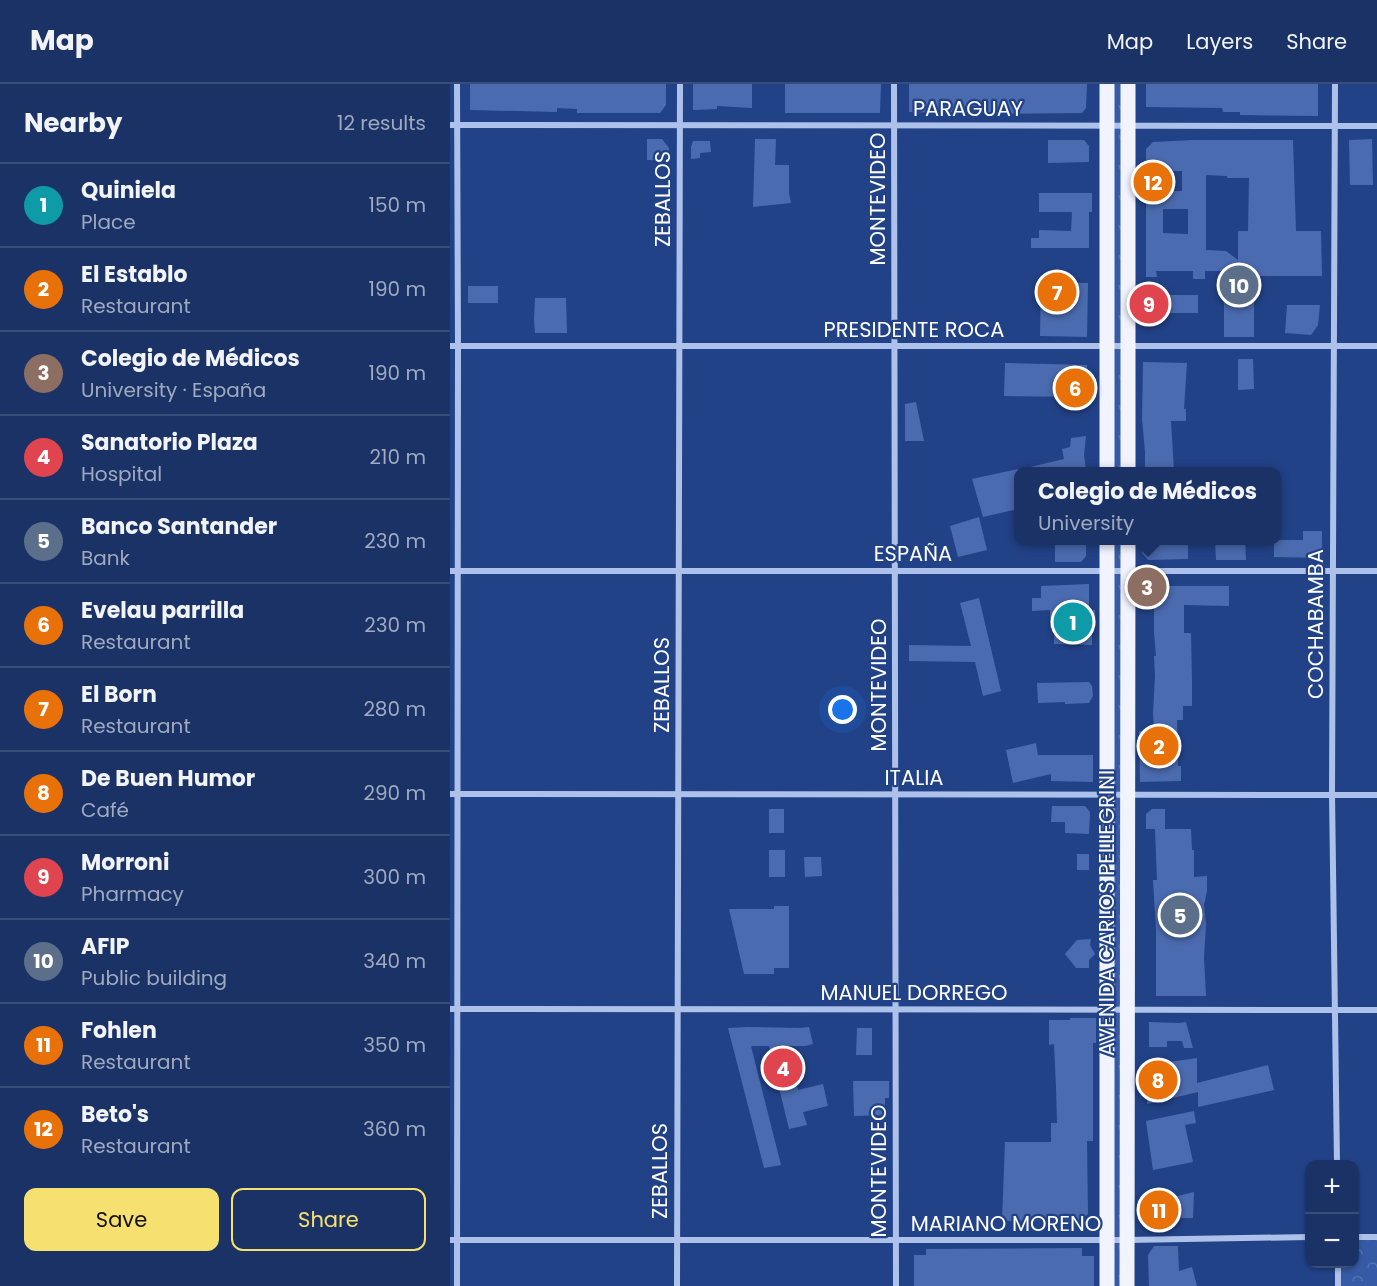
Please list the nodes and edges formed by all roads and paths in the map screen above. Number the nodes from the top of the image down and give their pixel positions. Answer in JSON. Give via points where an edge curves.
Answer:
{"nodes":[{"id":1,"x":457,"y":84,"type":"edge"},
{"id":2,"x":680,"y":84,"type":"edge"},
{"id":3,"x":894,"y":84,"type":"edge"},
{"id":4,"x":1107,"y":84,"type":"edge"},
{"id":5,"x":1128,"y":84,"type":"edge"},
{"id":6,"x":1335,"y":84,"type":"edge"},
{"id":7,"x":454,"y":125,"type":"edge"},
{"id":8,"x":680,"y":126,"type":"junction"},
{"id":9,"x":894,"y":126,"type":"junction"},
{"id":10,"x":1107,"y":126,"type":"junction"},
{"id":11,"x":1128,"y":126,"type":"junction"},
{"id":12,"x":1335,"y":126,"type":"junction"},
{"id":13,"x":1377,"y":126,"type":"edge"},
{"id":14,"x":450,"y":346,"type":"edge"},
{"id":15,"x":458,"y":346,"type":"junction"},
{"id":16,"x":679,"y":346,"type":"junction"},
{"id":17,"x":894,"y":346,"type":"junction"},
{"id":18,"x":1107,"y":346,"type":"junction"},
{"id":19,"x":1128,"y":346,"type":"junction"},
{"id":20,"x":1334,"y":346,"type":"junction"},
{"id":21,"x":1377,"y":346,"type":"edge"},
{"id":22,"x":450,"y":462,"type":"edge"},
{"id":23,"x":458,"y":463,"type":"junction"},
{"id":24,"x":1107,"y":467,"type":"edge"},
{"id":25,"x":1128,"y":467,"type":"edge"},
{"id":26,"x":1107,"y":545,"type":"edge"},
{"id":27,"x":1128,"y":545,"type":"edge"},
{"id":28,"x":895,"y":570,"type":"junction"},
{"id":29,"x":1107,"y":570,"type":"junction"},
{"id":30,"x":1128,"y":570,"type":"junction"},
{"id":31,"x":1333,"y":570,"type":"junction"},
{"id":32,"x":450,"y":571,"type":"edge"},
{"id":33,"x":458,"y":571,"type":"junction"},
{"id":34,"x":678,"y":571,"type":"junction"},
{"id":35,"x":1377,"y":571,"type":"edge"},
{"id":36,"x":454,"y":794,"type":"edge"},
{"id":37,"x":678,"y":794,"type":"junction"},
{"id":38,"x":895,"y":794,"type":"junction"},
{"id":39,"x":1107,"y":794,"type":"junction"},
{"id":40,"x":1128,"y":794,"type":"junction"},
{"id":41,"x":1332,"y":794,"type":"junction"},
{"id":42,"x":1377,"y":795,"type":"edge"},
{"id":43,"x":454,"y":1009,"type":"edge"},
{"id":44,"x":677,"y":1009,"type":"junction"},
{"id":45,"x":896,"y":1010,"type":"junction"},
{"id":46,"x":1107,"y":1010,"type":"junction"},
{"id":47,"x":1128,"y":1010,"type":"junction"},
{"id":48,"x":1335,"y":1010,"type":"junction"},
{"id":49,"x":1377,"y":1010,"type":"edge"},
{"id":50,"x":1337,"y":1160,"type":"edge"},
{"id":51,"x":1305,"y":1237,"type":"edge"},
{"id":52,"x":1359,"y":1237,"type":"edge"},
{"id":53,"x":1377,"y":1237,"type":"edge"},
{"id":54,"x":454,"y":1240,"type":"edge"},
{"id":55,"x":677,"y":1240,"type":"junction"},
{"id":56,"x":896,"y":1240,"type":"junction"},
{"id":57,"x":1107,"y":1240,"type":"junction"},
{"id":58,"x":1127,"y":1240,"type":"junction"},
{"id":59,"x":1338,"y":1268,"type":"edge"},
{"id":60,"x":1339,"y":1285,"type":"edge"},
{"id":61,"x":457,"y":1286,"type":"edge"},
{"id":62,"x":677,"y":1286,"type":"edge"},
{"id":63,"x":896,"y":1286,"type":"edge"},
{"id":64,"x":1107,"y":1286,"type":"edge"},
{"id":65,"x":1128,"y":1286,"type":"edge"}],
"edges":[{"from":1,"to":7,"type":"street"},
{"from":2,"to":8,"type":"street","name":"ZEBALLOS"},
{"from":3,"to":9,"type":"street","name":"MONTEVIDEO"},
{"from":4,"to":10,"type":"main road"},
{"from":5,"to":11,"type":"main road"},
{"from":6,"to":12,"type":"street","name":"COCHABAMBA"},
{"from":7,"to":8,"type":"street","name":"PARAGUAY"},
{"from":7,"to":15,"type":"street"},
{"from":8,"to":9,"type":"street","name":"PARAGUAY"},
{"from":8,"to":16,"type":"street","name":"ZEBALLOS"},
{"from":9,"to":10,"type":"street","name":"PARAGUAY"},
{"from":9,"to":17,"type":"street","name":"MONTEVIDEO"},
{"from":10,"to":11,"type":"street","name":"PARAGUAY"},
{"from":10,"to":18,"type":"main road"},
{"from":11,"to":12,"type":"street","name":"PARAGUAY"},
{"from":11,"to":19,"type":"main road"},
{"from":12,"to":13,"type":"street","name":"PARAGUAY"},
{"from":12,"to":20,"type":"street","name":"COCHABAMBA"},
{"from":14,"to":15,"type":"street","name":"PRESIDENTE ROCA"},
{"from":15,"to":16,"type":"street","name":"PRESIDENTE ROCA"},
{"from":15,"to":23,"type":"street"},
{"from":16,"to":17,"type":"street","name":"PRESIDENTE ROCA"},
{"from":16,"to":34,"type":"street","name":"ZEBALLOS"},
{"from":17,"to":18,"type":"street","name":"PRESIDENTE ROCA"},
{"from":17,"to":28,"type":"street","name":"MONTEVIDEO"},
{"from":18,"to":19,"type":"street","name":"PRESIDENTE ROCA"},
{"from":18,"to":24,"type":"main road"},
{"from":19,"to":20,"type":"street","name":"PRESIDENTE ROCA"},
{"from":19,"to":25,"type":"main road"},
{"from":20,"to":21,"type":"street","name":"PRESIDENTE ROCA"},
{"from":20,"to":31,"type":"street","name":"COCHABAMBA"},
{"from":22,"to":23,"type":"street"},
{"from":23,"to":33,"type":"street"},
{"from":26,"to":29,"type":"main road","name":"AVENIDA CARLOS PELLEGRINI"},
{"from":27,"to":30,"type":"main road","name":"AVENIDA CARLOS PELLEGRINI"},
{"from":28,"to":29,"type":"street","name":"ESPAÑA"},
{"from":28,"to":34,"type":"street","name":"ESPAÑA"},
{"from":28,"to":38,"type":"street","name":"MONTEVIDEO"},
{"from":29,"to":30,"type":"street","name":"ESPAÑA"},
{"from":29,"to":39,"type":"main road","name":"AVENIDA CARLOS PELLEGRINI"},
{"from":30,"to":31,"type":"street","name":"ESPAÑA"},
{"from":30,"to":40,"type":"main road","name":"AVENIDA CARLOS PELLEGRINI"},
{"from":31,"to":35,"type":"street","name":"ESPAÑA"},
{"from":31,"to":41,"type":"street","name":"COCHABAMBA"},
{"from":32,"to":33,"type":"street","name":"ESPAÑA"},
{"from":33,"to":34,"type":"street","name":"ESPAÑA"},
{"from":33,"to":36,"type":"street"},
{"from":34,"to":37,"type":"street","name":"ZEBALLOS"},
{"from":36,"to":37,"type":"street","name":"ITALIA"},
{"from":36,"to":43,"type":"street"},
{"from":37,"to":38,"type":"street","name":"ITALIA"},
{"from":37,"to":44,"type":"street","name":"ZEBALLOS"},
{"from":38,"to":39,"type":"street","name":"ITALIA"},
{"from":38,"to":45,"type":"street","name":"MONTEVIDEO"},
{"from":39,"to":40,"type":"street","name":"ITALIA"},
{"from":39,"to":46,"type":"main road","name":"AVENIDA CARLOS PELLEGRINI"},
{"from":40,"to":41,"type":"street","name":"ITALIA"},
{"from":40,"to":47,"type":"main road","name":"AVENIDA CARLOS PELLEGRINI"},
{"from":41,"to":42,"type":"street","name":"ITALIA"},
{"from":41,"to":48,"type":"street","name":"COCHABAMBA"},
{"from":43,"to":44,"type":"street","name":"MANUEL DORREGO"},
{"from":43,"to":54,"type":"street"},
{"from":44,"to":45,"type":"street","name":"MANUEL DORREGO"},
{"from":44,"to":55,"type":"street","name":"ZEBALLOS"},
{"from":45,"to":46,"type":"street","name":"MANUEL DORREGO"},
{"from":45,"to":56,"type":"street","name":"MONTEVIDEO"},
{"from":46,"to":47,"type":"street","name":"MANUEL DORREGO"},
{"from":46,"to":57,"type":"main road","name":"AVENIDA CARLOS PELLEGRINI"},
{"from":47,"to":48,"type":"street","name":"MANUEL DORREGO"},
{"from":47,"to":58,"type":"main road","name":"AVENIDA CARLOS PELLEGRINI"},
{"from":48,"to":49,"type":"street","name":"MANUEL DORREGO"},
{"from":48,"to":50,"type":"street","name":"COCHABAMBA"},
{"from":51,"to":58,"type":"street","name":"MARIANO MORENO"},
{"from":52,"to":53,"type":"street"},
{"from":54,"to":55,"type":"street","name":"MARIANO MORENO"},
{"from":54,"to":61,"type":"street"},
{"from":55,"to":56,"type":"street","name":"MARIANO MORENO"},
{"from":55,"to":62,"type":"street","name":"ZEBALLOS"},
{"from":56,"to":57,"type":"street","name":"MARIANO MORENO"},
{"from":56,"to":63,"type":"street","name":"MONTEVIDEO"},
{"from":57,"to":58,"type":"street","name":"MARIANO MORENO"},
{"from":57,"to":64,"type":"main road","name":"AVENIDA CARLOS PELLEGRINI"},
{"from":58,"to":65,"type":"main road","name":"AVENIDA CARLOS PELLEGRINI"},
{"from":59,"to":60,"type":"street"}]}
